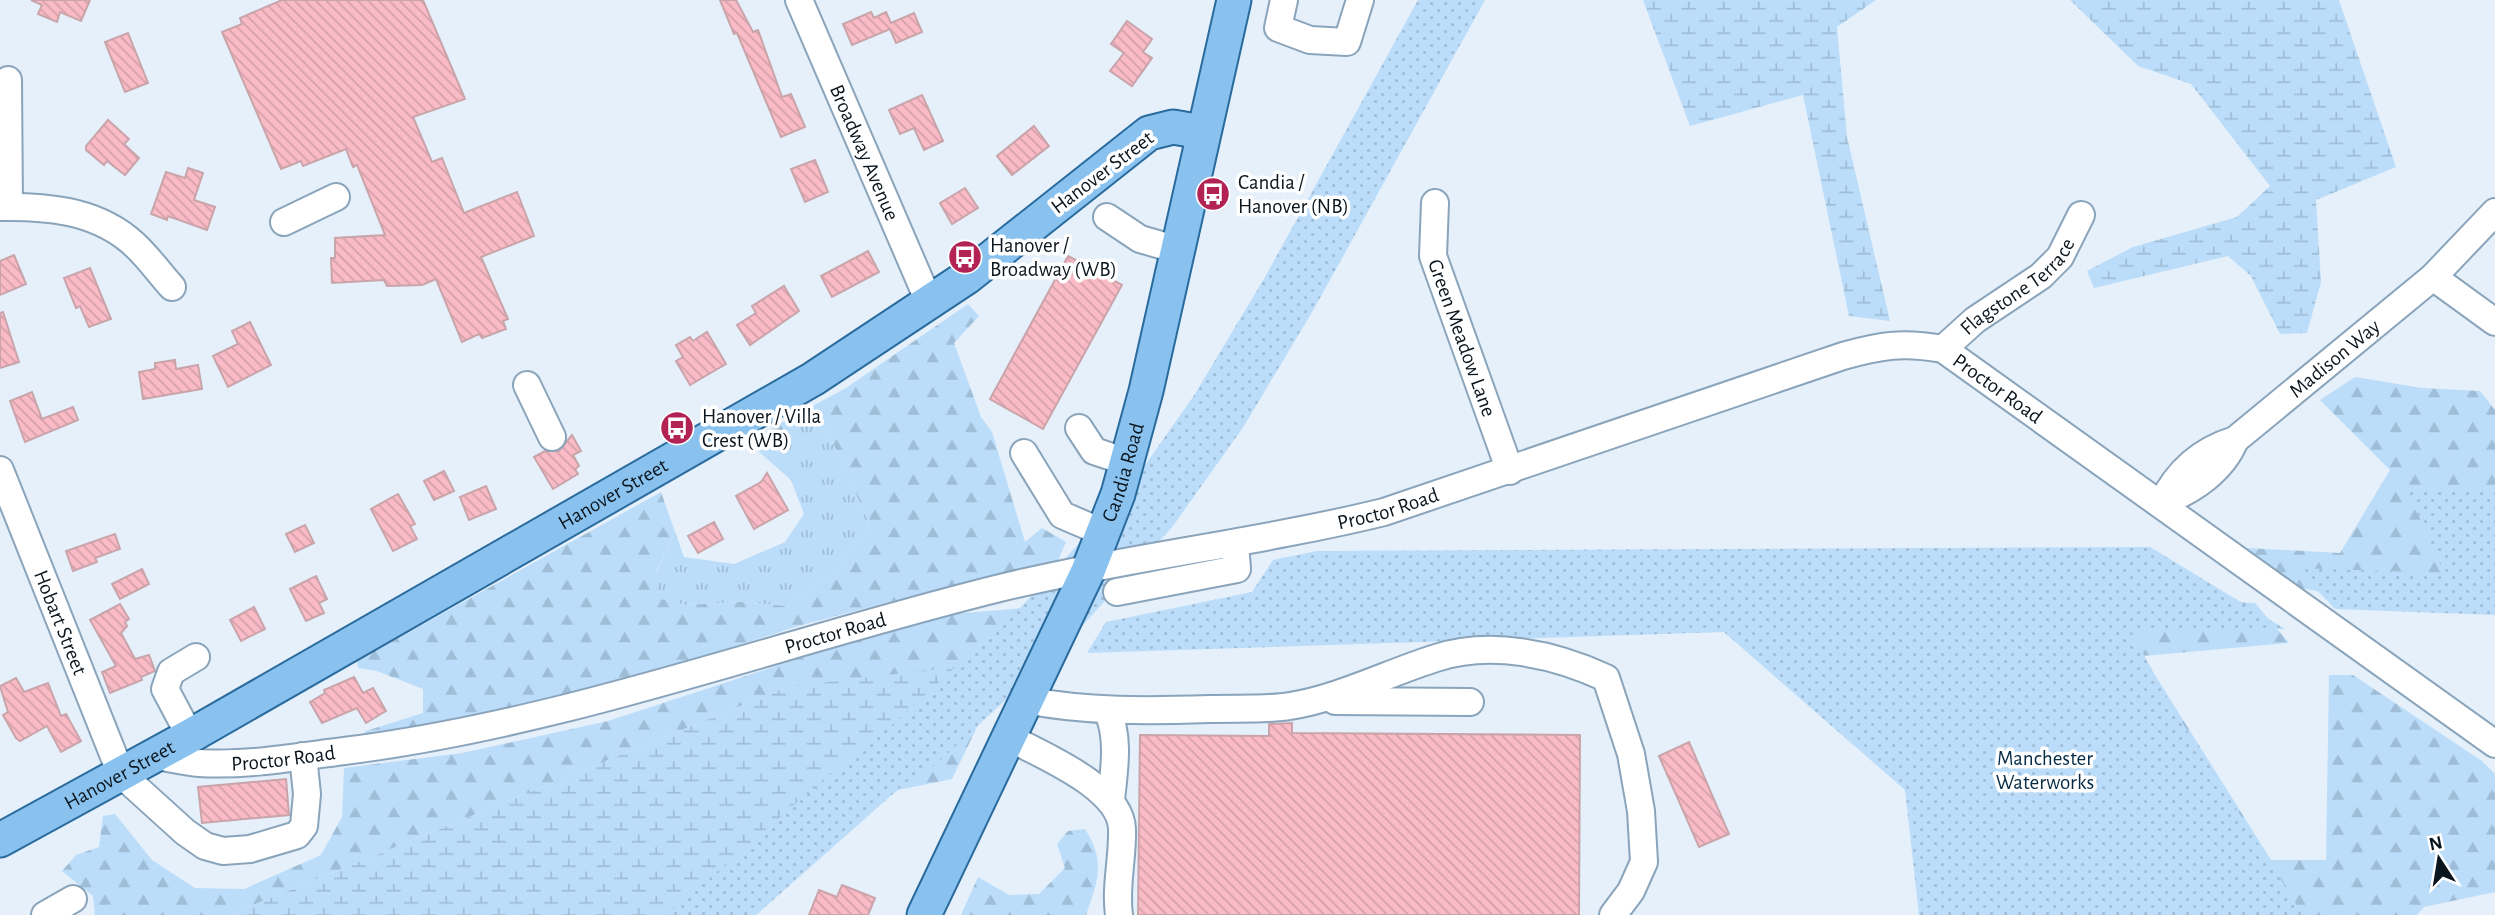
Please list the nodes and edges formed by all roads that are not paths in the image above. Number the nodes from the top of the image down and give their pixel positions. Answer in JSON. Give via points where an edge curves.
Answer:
{"nodes":[{"id":1,"x":800,"y":0,"type":"edge"},
{"id":2,"x":1234,"y":0,"type":"edge"},
{"id":3,"x":1284,"y":0,"type":"edge"},
{"id":4,"x":1360,"y":0,"type":"edge"},
{"id":5,"x":8,"y":80,"type":"dead end"},
{"id":6,"x":1202,"y":132,"type":"junction"},
{"id":7,"x":337,"y":197,"type":"dead end"},
{"id":8,"x":1435,"y":203,"type":"dead end"},
{"id":9,"x":4,"y":207,"type":"edge"},
{"id":10,"x":2495,"y":212,"type":"edge"},
{"id":11,"x":2081,"y":215,"type":"dead end"},
{"id":12,"x":1107,"y":217,"type":"dead end"},
{"id":13,"x":284,"y":222,"type":"dead end"},
{"id":14,"x":1178,"y":250,"type":"junction"},
{"id":15,"x":2433,"y":278,"type":"junction"},
{"id":16,"x":172,"y":287,"type":"dead end"},
{"id":17,"x":930,"y":304,"type":"junction"},
{"id":18,"x":2495,"y":322,"type":"edge"},
{"id":19,"x":1943,"y":349,"type":"junction"},
{"id":20,"x":527,"y":385,"type":"dead end"},
{"id":21,"x":1079,"y":428,"type":"dead end"},
{"id":22,"x":552,"y":437,"type":"dead end"},
{"id":23,"x":1024,"y":453,"type":"dead end"},
{"id":24,"x":1127,"y":462,"type":"junction"},
{"id":25,"x":0,"y":470,"type":"edge"},
{"id":26,"x":1510,"y":471,"type":"junction"},
{"id":27,"x":2162,"y":503,"type":"junction"},
{"id":28,"x":1104,"y":533,"type":"junction"},
{"id":29,"x":1236,"y":543,"type":"junction"},
{"id":30,"x":1154,"y":558,"type":"junction"},
{"id":31,"x":1088,"y":570,"type":"junction"},
{"id":32,"x":1158,"y":584,"type":"junction"},
{"id":33,"x":1117,"y":592,"type":"dead end"},
{"id":34,"x":196,"y":657,"type":"dead end"},
{"id":35,"x":1026,"y":700,"type":"junction"},
{"id":36,"x":1306,"y":701,"type":"junction"},
{"id":37,"x":1470,"y":702,"type":"dead end"},
{"id":38,"x":1107,"y":710,"type":"junction"},
{"id":39,"x":190,"y":736,"type":"junction"},
{"id":40,"x":1008,"y":737,"type":"junction"},
{"id":41,"x":2495,"y":744,"type":"edge"},
{"id":42,"x":156,"y":756,"type":"junction"},
{"id":43,"x":303,"y":756,"type":"junction"},
{"id":44,"x":121,"y":774,"type":"junction"},
{"id":45,"x":1111,"y":800,"type":"junction"},
{"id":46,"x":0,"y":841,"type":"edge"},
{"id":47,"x":73,"y":899,"type":"dead end"},
{"id":48,"x":45,"y":915,"type":"edge"},
{"id":49,"x":924,"y":915,"type":"edge"},
{"id":50,"x":1119,"y":915,"type":"edge"},
{"id":51,"x":1613,"y":915,"type":"edge"}],
"edges":[{"from":1,"to":17,"type":"street","name":"Broadway Avenue"},
{"from":2,"to":6,"type":"main road","name":"Candia Road"},
{"from":3,"to":4,"type":"street","via":[[1278,28],[1310,40],[1347,42]]},
{"from":5,"to":9,"type":"street"},
{"from":6,"to":14,"type":"main road","name":"Candia Road"},
{"from":6,"to":17,"type":"main road","name":"Hanover Street","via":[[1173,127],[1149,133]]},
{"from":7,"to":13,"type":"street"},
{"from":8,"to":26,"type":"street","name":"Green Meadow Lane","via":[[1433,256]]},
{"from":9,"to":16,"type":"street","via":[[84,215],[128,239]]},
{"from":10,"to":15,"type":"street","name":"Madison Way"},
{"from":11,"to":19,"type":"street","name":"Flagstone Terrace","via":[[2060,257]]},
{"from":12,"to":14,"type":"street","via":[[1140,239]]},
{"from":14,"to":24,"type":"main road","name":"Candia Road"},
{"from":15,"to":18,"type":"street"},
{"from":15,"to":27,"type":"street","name":"Madison Way","via":[[2235,440],[2213,447],[2174,480]]},
{"from":17,"to":39,"type":"main road","name":"Hanover Street","via":[[763,409]]},
{"from":19,"to":26,"type":"street","name":"Proctor Road","via":[[1907,343],[1843,356]]},
{"from":19,"to":27,"type":"street","name":"Proctor Road"},
{"from":20,"to":22,"type":"street"},
{"from":21,"to":24,"type":"street","via":[[1094,451]]},
{"from":23,"to":28,"type":"street","via":[[1062,515]]},
{"from":24,"to":28,"type":"main road","name":"Candia Road"},
{"from":25,"to":44,"type":"street","name":"Hobart Street"},
{"from":26,"to":29,"type":"street","name":"Proctor Road","via":[[1384,513]]},
{"from":27,"to":41,"type":"street","name":"Proctor Road"},
{"from":28,"to":31,"type":"main road","name":"Candia Road"},
{"from":29,"to":30,"type":"street","name":"Proctor Road"},
{"from":29,"to":32,"type":"street","via":[[1237,569]]},
{"from":30,"to":31,"type":"street","name":"Proctor Road"},
{"from":30,"to":32,"type":"street"},
{"from":31,"to":35,"type":"main road","name":"Candia Road"},
{"from":31,"to":43,"type":"street","name":"Proctor Road","via":[[1002,587],[498,725],[410,743]]},
{"from":32,"to":33,"type":"street"},
{"from":34,"to":39,"type":"street","via":[[171,672],[165,689]]},
{"from":35,"to":38,"type":"street"},
{"from":35,"to":40,"type":"main road","name":"Candia Road"},
{"from":36,"to":37,"type":"street"},
{"from":36,"to":38,"type":"street","via":[[1246,708]]},
{"from":36,"to":51,"type":"street","via":[[1438,657],[1474,652],[1528,652],[1575,663],[1605,678],[1631,754],[1644,862]]},
{"from":38,"to":45,"type":"street","via":[[1113,723]]},
{"from":39,"to":42,"type":"main road","name":"Hanover Street"},
{"from":40,"to":45,"type":"street"},
{"from":40,"to":49,"type":"main road","name":"Candia Road"},
{"from":42,"to":43,"type":"street","name":"Proctor Road","via":[[198,763]]},
{"from":42,"to":44,"type":"main road","name":"Hanover Street"},
{"from":43,"to":44,"type":"street","via":[[304,826],[297,835],[250,849],[223,851],[205,846]]},
{"from":44,"to":46,"type":"main road","name":"Hanover Street"},
{"from":45,"to":50,"type":"street","via":[[1122,825]]},
{"from":47,"to":48,"type":"street"}]}
